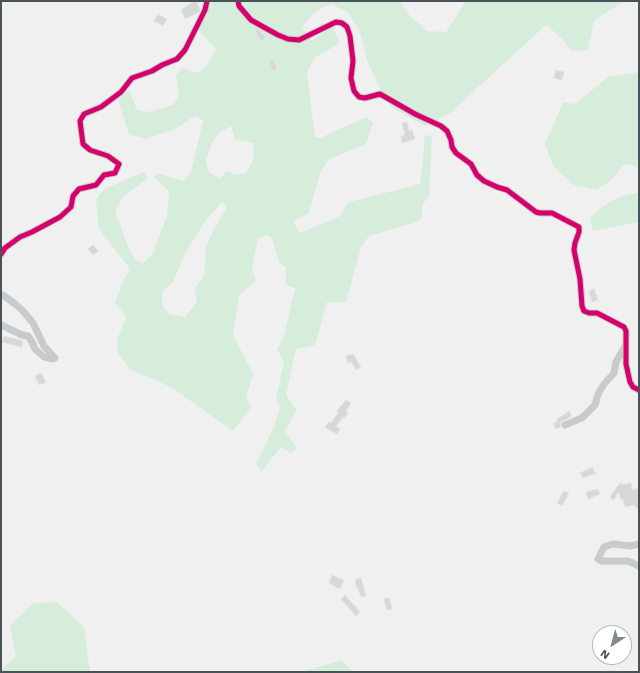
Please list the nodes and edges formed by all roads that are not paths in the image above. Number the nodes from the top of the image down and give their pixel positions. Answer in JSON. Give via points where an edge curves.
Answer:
{"nodes":[{"id":1,"x":207,"y":1,"type":"edge"},
{"id":2,"x":238,"y":1,"type":"edge"},
{"id":3,"x":1,"y":254,"type":"edge"},
{"id":4,"x":1,"y":294,"type":"edge"},
{"id":5,"x":1,"y":325,"type":"edge"},
{"id":6,"x":626,"y":344,"type":"junction"},
{"id":7,"x":639,"y":390,"type":"edge"},
{"id":8,"x":565,"y":426,"type":"dead end"},
{"id":9,"x":639,"y":544,"type":"edge"},
{"id":10,"x":639,"y":566,"type":"edge"}],
"edges":[{"from":1,"to":3,"type":"street","via":[[205,10],[178,59],[132,78],[121,92],[101,107],[84,114],[80,121],[83,144],[119,164],[115,173],[104,175],[96,185],[79,190],[73,196],[71,207],[60,216],[20,237]]},
{"from":2,"to":6,"type":"street","via":[[251,20],[288,39],[299,40],[336,22],[342,23],[347,27],[350,36],[351,78],[354,91],[359,97],[380,94],[441,126],[447,131],[456,153],[471,164],[484,181],[507,190],[536,212],[552,213],[579,227],[574,250],[584,311],[597,313],[624,327]]},
{"from":4,"to":5,"type":"street","via":[[22,310],[33,323],[44,346],[55,358],[44,357],[35,349],[28,336]]},
{"from":6,"to":7,"type":"street","via":[[626,364],[630,382]]},
{"from":6,"to":8,"type":"street","via":[[616,362],[614,373],[598,394],[595,405],[582,418]]},
{"from":9,"to":10,"type":"street","via":[[613,544],[604,547],[598,559],[628,561]]}]}
